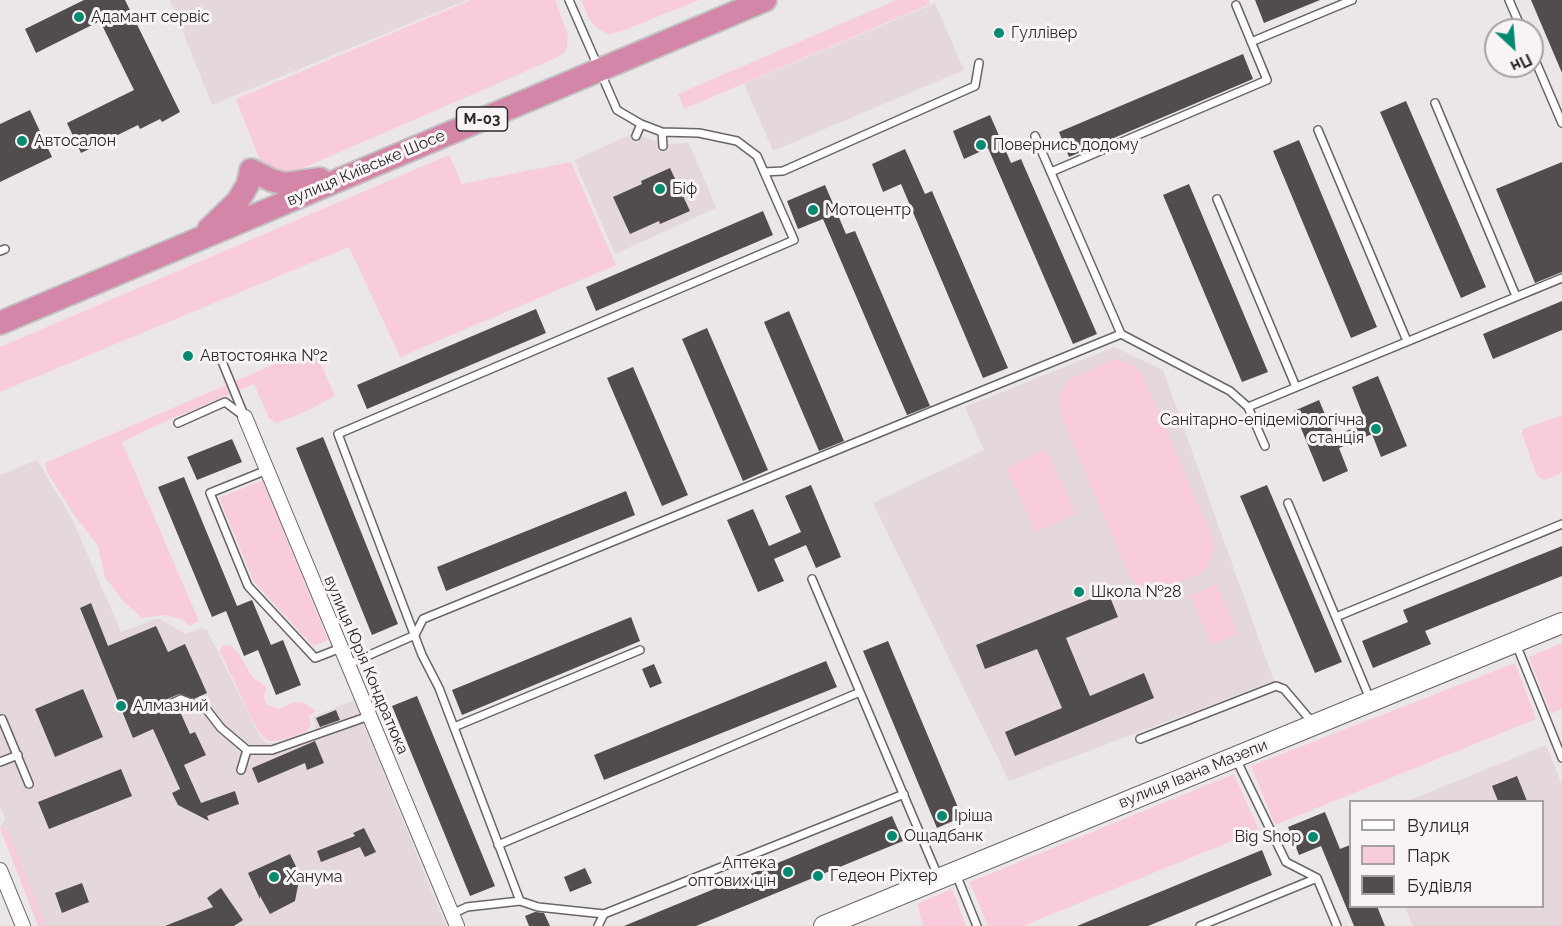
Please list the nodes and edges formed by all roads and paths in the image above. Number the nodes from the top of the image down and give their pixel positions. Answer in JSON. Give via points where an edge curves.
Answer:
{"nodes":[{"id":1,"x":569,"y":0,"type":"edge"},
{"id":2,"x":765,"y":0,"type":"edge"},
{"id":3,"x":1352,"y":0,"type":"edge"},
{"id":4,"x":1509,"y":0,"type":"edge"},
{"id":5,"x":1236,"y":5,"type":"dead end"},
{"id":6,"x":1517,"y":18,"type":"edge"},
{"id":7,"x":1251,"y":42,"type":"junction"},
{"id":8,"x":979,"y":63,"type":"dead end"},
{"id":9,"x":600,"y":69,"type":"junction"},
{"id":10,"x":1543,"y":78,"type":"edge"},
{"id":11,"x":1435,"y":103,"type":"dead end"},
{"id":12,"x":1562,"y":123,"type":"edge"},
{"id":13,"x":641,"y":124,"type":"junction"},
{"id":14,"x":1318,"y":130,"type":"dead end"},
{"id":15,"x":662,"y":132,"type":"junction"},
{"id":16,"x":636,"y":136,"type":"dead end"},
{"id":17,"x":1035,"y":136,"type":"dead end"},
{"id":18,"x":663,"y":146,"type":"dead end"},
{"id":19,"x":372,"y":166,"type":"junction"},
{"id":20,"x":764,"y":172,"type":"junction"},
{"id":21,"x":1051,"y":172,"type":"junction"},
{"id":22,"x":1217,"y":199,"type":"dead end"},
{"id":23,"x":199,"y":239,"type":"junction"},
{"id":24,"x":1562,"y":278,"type":"edge"},
{"id":25,"x":1516,"y":297,"type":"junction"},
{"id":26,"x":0,"y":323,"type":"edge"},
{"id":27,"x":1121,"y":334,"type":"junction"},
{"id":28,"x":1407,"y":342,"type":"junction"},
{"id":29,"x":221,"y":360,"type":"dead end"},
{"id":30,"x":1296,"y":387,"type":"junction"},
{"id":31,"x":1248,"y":407,"type":"junction"},
{"id":32,"x":244,"y":417,"type":"junction"},
{"id":33,"x":178,"y":423,"type":"dead end"},
{"id":34,"x":1264,"y":446,"type":"dead end"},
{"id":35,"x":267,"y":470,"type":"junction"},
{"id":36,"x":1288,"y":503,"type":"dead end"},
{"id":37,"x":1562,"y":524,"type":"edge"},
{"id":38,"x":812,"y":579,"type":"dead end"},
{"id":39,"x":1336,"y":617,"type":"junction"},
{"id":40,"x":1562,"y":623,"type":"edge"},
{"id":41,"x":415,"y":634,"type":"junction"},
{"id":42,"x":1515,"y":642,"type":"junction"},
{"id":43,"x":341,"y":648,"type":"junction"},
{"id":44,"x":640,"y":650,"type":"dead end"},
{"id":45,"x":349,"y":664,"type":"junction"},
{"id":46,"x":860,"y":692,"type":"junction"},
{"id":47,"x":1371,"y":701,"type":"junction"},
{"id":48,"x":166,"y":706,"type":"dead end"},
{"id":49,"x":369,"y":716,"type":"junction"},
{"id":50,"x":2,"y":719,"type":"dead end"},
{"id":51,"x":1315,"y":724,"type":"junction"},
{"id":52,"x":454,"y":727,"type":"junction"},
{"id":53,"x":1140,"y":739,"type":"dead end"},
{"id":54,"x":247,"y":750,"type":"junction"},
{"id":55,"x":18,"y":756,"type":"junction"},
{"id":56,"x":1235,"y":757,"type":"junction"},
{"id":57,"x":1562,"y":758,"type":"edge"},
{"id":58,"x":0,"y":762,"type":"edge"},
{"id":59,"x":241,"y":770,"type":"dead end"},
{"id":60,"x":29,"y":784,"type":"dead end"},
{"id":61,"x":903,"y":794,"type":"junction"},
{"id":62,"x":498,"y":845,"type":"junction"},
{"id":63,"x":0,"y":870,"type":"edge"},
{"id":64,"x":947,"y":875,"type":"junction"},
{"id":65,"x":1317,"y":878,"type":"junction"},
{"id":66,"x":520,"y":901,"type":"junction"},
{"id":67,"x":604,"y":914,"type":"junction"},
{"id":68,"x":455,"y":920,"type":"edge"},
{"id":69,"x":23,"y":926,"type":"edge"},
{"id":70,"x":598,"y":926,"type":"edge"},
{"id":71,"x":824,"y":926,"type":"edge"},
{"id":72,"x":977,"y":926,"type":"edge"},
{"id":73,"x":1200,"y":926,"type":"edge"},
{"id":74,"x":1337,"y":926,"type":"edge"}],
"edges":[{"from":1,"to":9,"type":"lane"},
{"from":2,"to":9,"type":"highway","name":"вулиця Київське Шосе","number":"М-03"},
{"from":3,"to":7,"type":"lane"},
{"from":4,"to":6,"type":"lane"},
{"from":5,"to":7,"type":"lane"},
{"from":7,"to":21,"type":"lane","via":[[1267,80]]},
{"from":8,"to":20,"type":"lane","via":[[975,86],[783,171]]},
{"from":9,"to":13,"type":"lane","via":[[617,110]]},
{"from":9,"to":19,"type":"highway","name":"вулиця Київське Шосе","number":"М-03"},
{"from":10,"to":12,"type":"lane"},
{"from":11,"to":25,"type":"lane"},
{"from":13,"to":15,"type":"lane"},
{"from":13,"to":16,"type":"lane"},
{"from":14,"to":28,"type":"lane"},
{"from":15,"to":18,"type":"lane"},
{"from":15,"to":20,"type":"lane","via":[[699,133],[737,141],[757,156]]},
{"from":17,"to":21,"type":"lane"},
{"from":19,"to":23,"type":"highway","name":"вулиця Київське Шосе","number":"М-03"},
{"from":19,"to":23,"type":"highway","via":[[285,184],[252,170],[238,201]]},
{"from":20,"to":41,"type":"lane","via":[[794,240],[338,434]]},
{"from":21,"to":27,"type":"lane"},
{"from":22,"to":30,"type":"lane"},
{"from":23,"to":26,"type":"highway","name":"вулиця Київське Шосе","number":"М-03"},
{"from":24,"to":25,"type":"lane"},
{"from":25,"to":28,"type":"lane"},
{"from":27,"to":31,"type":"lane","via":[[1230,391]]},
{"from":27,"to":41,"type":"lane","via":[[423,619]]},
{"from":28,"to":30,"type":"lane"},
{"from":29,"to":32,"type":"lane"},
{"from":30,"to":31,"type":"lane"},
{"from":31,"to":34,"type":"lane"},
{"from":32,"to":33,"type":"lane","via":[[225,402]]},
{"from":32,"to":35,"type":"street","name":"вулиця Юрія Кондратюка"},
{"from":35,"to":43,"type":"street","name":"вулиця Юрія Кондратюка"},
{"from":35,"to":43,"type":"lane","via":[[210,493],[248,586],[315,658]]},
{"from":36,"to":39,"type":"lane"},
{"from":37,"to":39,"type":"lane"},
{"from":38,"to":46,"type":"lane"},
{"from":39,"to":47,"type":"lane"},
{"from":40,"to":42,"type":"main road","name":"вулиця Івана Мазепи"},
{"from":41,"to":45,"type":"lane"},
{"from":41,"to":52,"type":"lane"},
{"from":42,"to":47,"type":"main road","name":"вулиця Івана Мазепи"},
{"from":42,"to":57,"type":"lane"},
{"from":43,"to":45,"type":"street","name":"вулиця Юрія Кондратюка"},
{"from":44,"to":52,"type":"lane"},
{"from":45,"to":49,"type":"street","name":"вулиця Юрія Кондратюка"},
{"from":46,"to":61,"type":"lane"},
{"from":46,"to":62,"type":"lane"},
{"from":47,"to":51,"type":"main road","name":"вулиця Івана Мазепи"},
{"from":48,"to":54,"type":"lane","via":[[181,699],[207,710],[220,728]]},
{"from":49,"to":54,"type":"lane","via":[[272,750]]},
{"from":49,"to":68,"type":"street","name":"вулиця Юрія Кондратюка"},
{"from":50,"to":55,"type":"lane"},
{"from":51,"to":53,"type":"lane","via":[[1284,689],[1276,686]]},
{"from":51,"to":56,"type":"main road","name":"вулиця Івана Мазепи"},
{"from":52,"to":62,"type":"lane"},
{"from":54,"to":59,"type":"lane"},
{"from":55,"to":58,"type":"lane"},
{"from":55,"to":60,"type":"lane"},
{"from":56,"to":64,"type":"main road","name":"вулиця Івана Мазепи"},
{"from":56,"to":65,"type":"lane","via":[[1286,862]]},
{"from":61,"to":64,"type":"lane"},
{"from":61,"to":67,"type":"lane"},
{"from":62,"to":66,"type":"lane"},
{"from":63,"to":69,"type":"street"},
{"from":64,"to":71,"type":"main road","name":"вулиця Івана Мазепи"},
{"from":64,"to":72,"type":"lane"},
{"from":65,"to":73,"type":"lane"},
{"from":65,"to":74,"type":"lane"},
{"from":66,"to":67,"type":"lane","via":[[538,907]]},
{"from":66,"to":68,"type":"lane","via":[[467,907]]},
{"from":67,"to":70,"type":"lane"}]}
